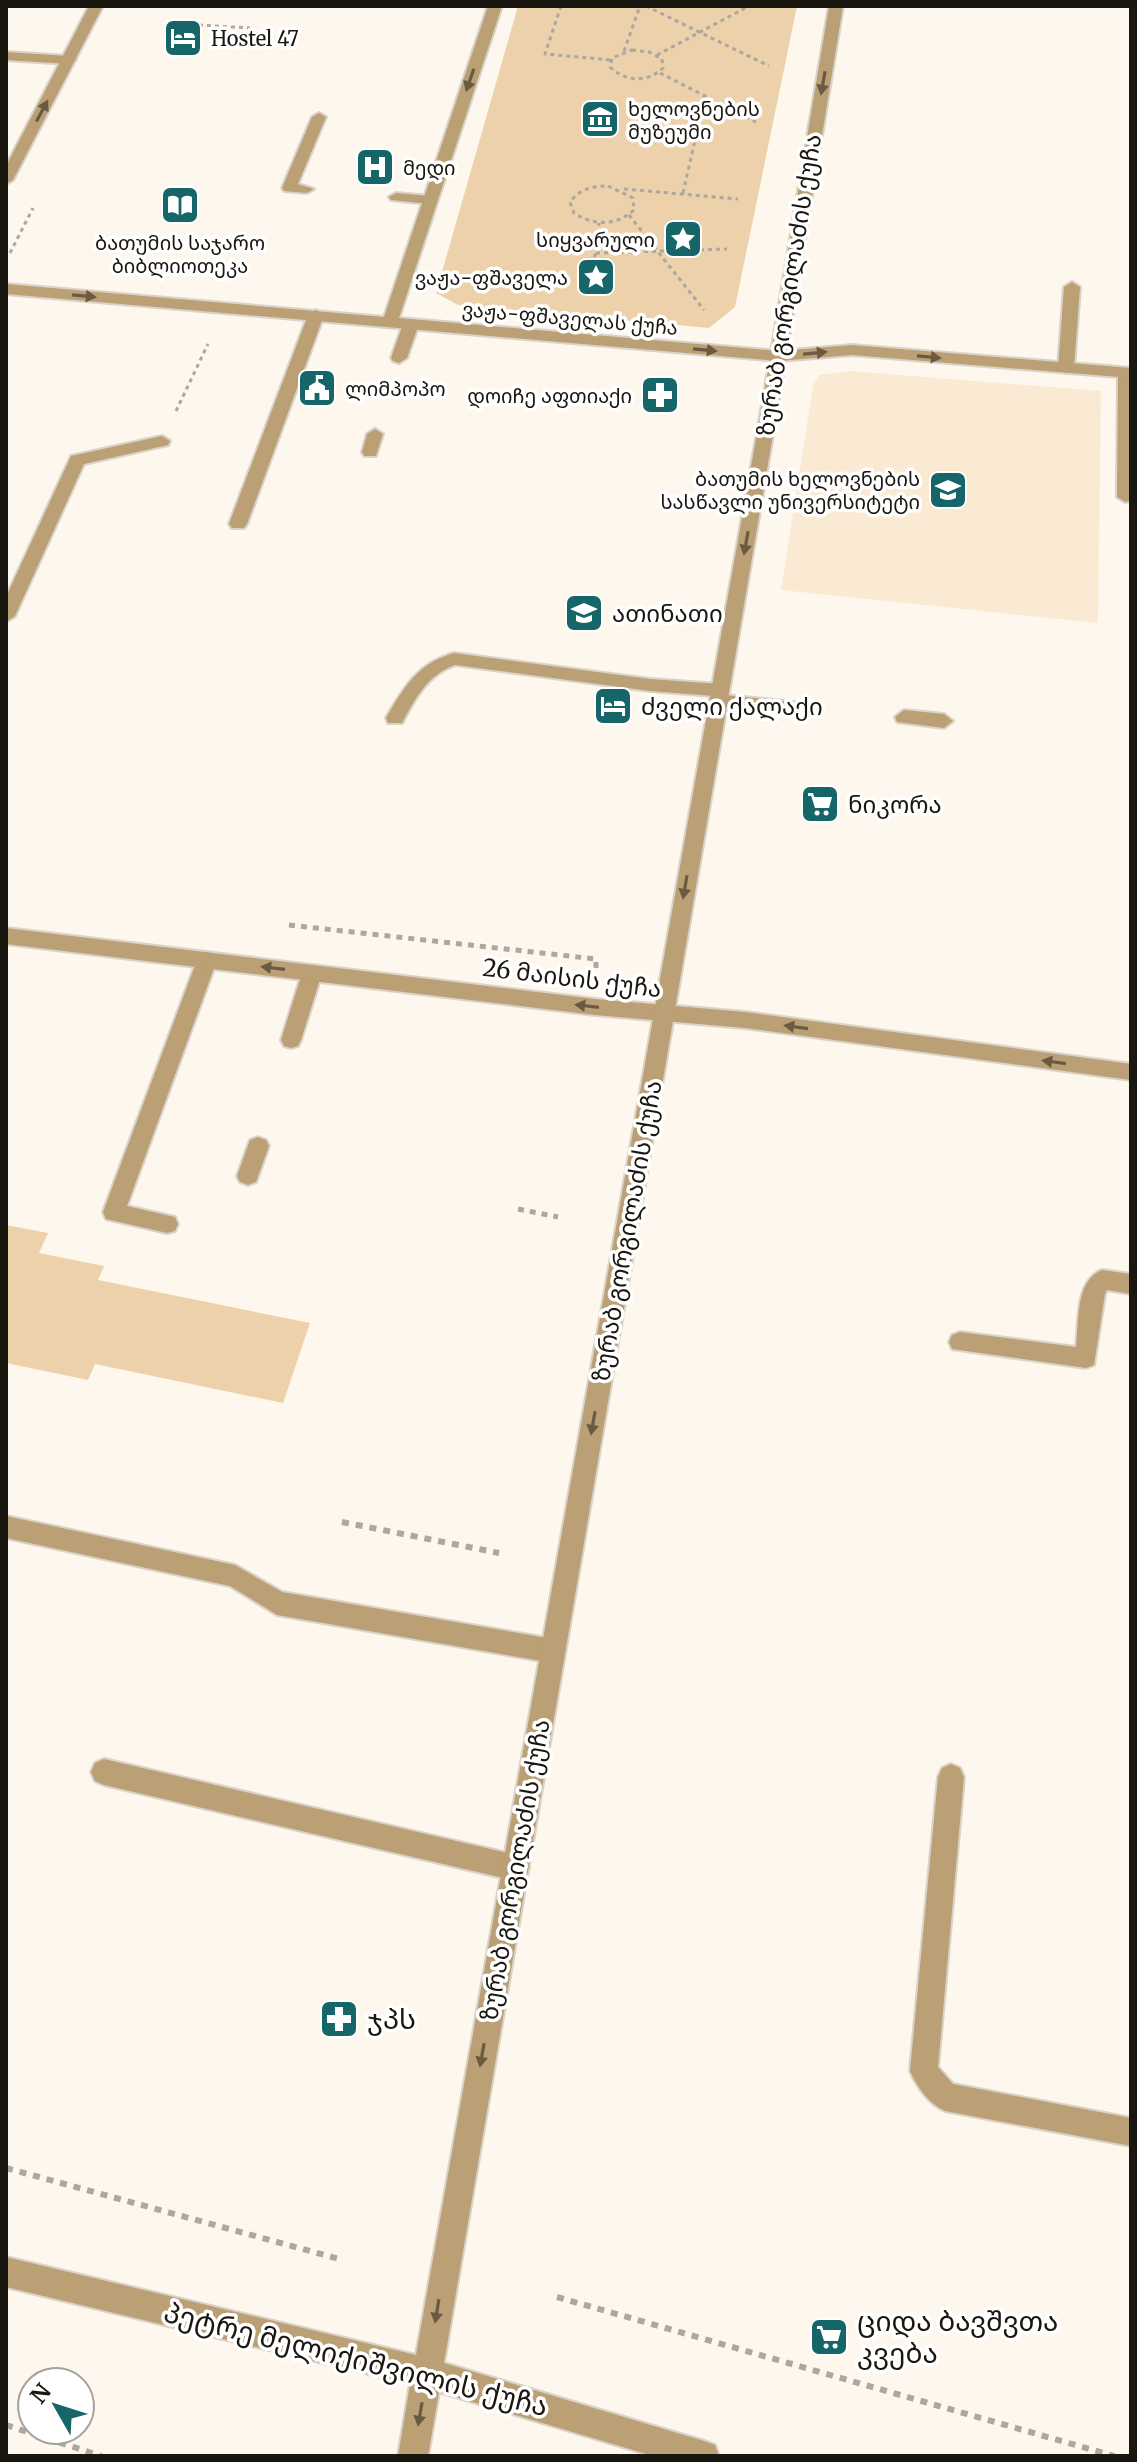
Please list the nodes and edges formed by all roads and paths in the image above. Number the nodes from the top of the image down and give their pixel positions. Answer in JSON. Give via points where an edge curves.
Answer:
{"nodes":[{"id":1,"x":96,"y":6,"type":"edge"},
{"id":2,"x":495,"y":6,"type":"edge"},
{"id":3,"x":561,"y":6,"type":"edge"},
{"id":4,"x":643,"y":6,"type":"edge"},
{"id":5,"x":749,"y":6,"type":"edge"},
{"id":6,"x":836,"y":6,"type":"edge"},
{"id":7,"x":199,"y":25,"type":"dead end"},
{"id":8,"x":250,"y":28,"type":"dead end"},
{"id":9,"x":699,"y":32,"type":"junction"},
{"id":10,"x":624,"y":52,"type":"junction"},
{"id":11,"x":657,"y":55,"type":"junction"},
{"id":12,"x":6,"y":56,"type":"edge"},
{"id":13,"x":69,"y":60,"type":"junction"},
{"id":14,"x":611,"y":60,"type":"junction"},
{"id":15,"x":769,"y":66,"type":"dead end"},
{"id":16,"x":660,"y":73,"type":"junction"},
{"id":17,"x":705,"y":96,"type":"junction"},
{"id":18,"x":319,"y":117,"type":"dead end"},
{"id":19,"x":756,"y":122,"type":"dead end"},
{"id":20,"x":12,"y":155,"type":"edge"},
{"id":21,"x":6,"y":180,"type":"edge"},
{"id":22,"x":307,"y":189,"type":"dead end"},
{"id":23,"x":619,"y":189,"type":"junction"},
{"id":24,"x":683,"y":193,"type":"junction"},
{"id":25,"x":396,"y":197,"type":"dead end"},
{"id":26,"x":738,"y":199,"type":"dead end"},
{"id":27,"x":430,"y":200,"type":"junction"},
{"id":28,"x":629,"y":215,"type":"junction"},
{"id":29,"x":599,"y":223,"type":"junction"},
{"id":30,"x":727,"y":249,"type":"dead end"},
{"id":31,"x":657,"y":251,"type":"junction"},
{"id":32,"x":596,"y":253,"type":"junction"},
{"id":33,"x":588,"y":272,"type":"dead end"},
{"id":34,"x":1072,"y":287,"type":"dead end"},
{"id":35,"x":6,"y":289,"type":"edge"},
{"id":36,"x":316,"y":315,"type":"junction"},
{"id":37,"x":712,"y":320,"type":"dead end"},
{"id":38,"x":390,"y":323,"type":"junction"},
{"id":39,"x":411,"y":324,"type":"junction"},
{"id":40,"x":213,"y":332,"type":"dead end"},
{"id":41,"x":779,"y":356,"type":"junction"},
{"id":42,"x":399,"y":358,"type":"dead end"},
{"id":43,"x":1066,"y":368,"type":"junction"},
{"id":44,"x":1128,"y":373,"type":"edge"},
{"id":45,"x":375,"y":434,"type":"dead end"},
{"id":46,"x":162,"y":441,"type":"joint"},
{"id":47,"x":370,"y":452,"type":"dead end"},
{"id":48,"x":1125,"y":497,"type":"dead end"},
{"id":49,"x":238,"y":524,"type":"dead end"},
{"id":50,"x":6,"y":616,"type":"edge"},
{"id":51,"x":720,"y":696,"type":"junction"},
{"id":52,"x":794,"y":708,"type":"dead end"},
{"id":53,"x":904,"y":717,"type":"dead end"},
{"id":54,"x":395,"y":718,"type":"dead end"},
{"id":55,"x":944,"y":721,"type":"dead end"},
{"id":56,"x":286,"y":925,"type":"dead end"},
{"id":57,"x":6,"y":936,"type":"edge"},
{"id":58,"x":596,"y":959,"type":"dead end"},
{"id":59,"x":207,"y":960,"type":"junction"},
{"id":60,"x":312,"y":973,"type":"junction"},
{"id":61,"x":664,"y":1015,"type":"junction"},
{"id":62,"x":291,"y":1040,"type":"dead end"},
{"id":63,"x":1131,"y":1072,"type":"edge"},
{"id":64,"x":258,"y":1146,"type":"dead end"},
{"id":65,"x":248,"y":1176,"type":"dead end"},
{"id":66,"x":518,"y":1209,"type":"dead end"},
{"id":67,"x":558,"y":1217,"type":"dead end"},
{"id":68,"x":167,"y":1224,"type":"dead end"},
{"id":69,"x":1131,"y":1284,"type":"edge"},
{"id":70,"x":960,"y":1342,"type":"dead end"},
{"id":71,"x":342,"y":1522,"type":"dead end"},
{"id":72,"x":6,"y":1527,"type":"edge"},
{"id":73,"x":499,"y":1553,"type":"dead end"},
{"id":74,"x":553,"y":1651,"type":"junction"},
{"id":75,"x":104,"y":1772,"type":"dead end"},
{"id":76,"x":951,"y":1777,"type":"dead end"},
{"id":77,"x":516,"y":1868,"type":"junction"},
{"id":78,"x":1131,"y":2132,"type":"edge"},
{"id":79,"x":6,"y":2168,"type":"edge"},
{"id":80,"x":343,"y":2260,"type":"dead end"},
{"id":81,"x":6,"y":2272,"type":"edge"},
{"id":82,"x":557,"y":2297,"type":"dead end"},
{"id":83,"x":427,"y":2373,"type":"junction"},
{"id":84,"x":6,"y":2425,"type":"edge"},
{"id":85,"x":101,"y":2456,"type":"edge"},
{"id":86,"x":413,"y":2456,"type":"edge"},
{"id":87,"x":704,"y":2456,"type":"edge"},
{"id":88,"x":1114,"y":2456,"type":"edge"}],
"edges":[{"from":1,"to":13,"type":"street"},
{"from":2,"to":27,"type":"street","one_way":true},
{"from":3,"to":14,"type":"path","via":[[545,54]]},
{"from":4,"to":9,"type":"path"},
{"from":4,"to":10,"type":"path"},
{"from":5,"to":9,"type":"path"},
{"from":6,"to":41,"type":"street","name":"ზურაბ გორგილაძის ქუჩა","one_way":true},
{"from":7,"to":8,"type":"path"},
{"from":9,"to":11,"type":"path"},
{"from":9,"to":15,"type":"path"},
{"from":10,"to":11,"type":"path"},
{"from":10,"to":14,"type":"path"},
{"from":11,"to":16,"type":"path","via":[[664,63]]},
{"from":12,"to":13,"type":"street"},
{"from":20,"to":13,"type":"street","one_way":true},
{"from":14,"to":16,"type":"path","via":[[614,72],[627,78]]},
{"from":16,"to":17,"type":"path"},
{"from":17,"to":19,"type":"path"},
{"from":17,"to":24,"type":"path"},
{"from":18,"to":22,"type":"street","via":[[289,188]]},
{"from":20,"to":21,"type":"street"},
{"from":23,"to":24,"type":"path"},
{"from":23,"to":28,"type":"path","via":[[633,198]]},
{"from":23,"to":29,"type":"path","via":[[598,186],[573,196],[574,213]]},
{"from":24,"to":26,"type":"path"},
{"from":25,"to":27,"type":"street"},
{"from":27,"to":38,"type":"street"},
{"from":28,"to":29,"type":"path"},
{"from":28,"to":31,"type":"path"},
{"from":29,"to":32,"type":"path"},
{"from":30,"to":31,"type":"path"},
{"from":31,"to":32,"type":"path"},
{"from":31,"to":37,"type":"path"},
{"from":32,"to":33,"type":"path"},
{"from":34,"to":43,"type":"street"},
{"from":35,"to":36,"type":"street","name":"ვაჟა-ფშაველას ქუჩა","one_way":true},
{"from":36,"to":38,"type":"street","name":"ვაჟა-ფშაველას ქუჩა"},
{"from":36,"to":49,"type":"street"},
{"from":38,"to":39,"type":"street","name":"ვაჟა-ფშაველას ქუჩა"},
{"from":39,"to":41,"type":"street","name":"ვაჟა-ფშაველას ქუჩა","one_way":true},
{"from":39,"to":42,"type":"street"},
{"from":40,"to":46,"type":"path"},
{"from":41,"to":43,"type":"street","name":"ვაჟა-ფშაველას ქუჩა","one_way":true,"via":[[852,350]]},
{"from":41,"to":51,"type":"street","name":"ზურაბ გორგილაძის ქუჩა","one_way":true},
{"from":43,"to":44,"type":"street","name":"ვაჟა-ფშაველას ქუჩა"},
{"from":44,"to":48,"type":"street"},
{"from":45,"to":47,"type":"street"},
{"from":46,"to":50,"type":"street","via":[[77,460]]},
{"from":51,"to":52,"type":"street"},
{"from":51,"to":54,"type":"street","via":[[454,659],[422,674]]},
{"from":51,"to":61,"type":"street","name":"ზურაბ გორგილაძის ქუჩა","one_way":true},
{"from":53,"to":55,"type":"street"},
{"from":56,"to":58,"type":"path"},
{"from":57,"to":59,"type":"street","name":"26 მაისის ქუჩა"},
{"from":60,"to":59,"type":"street","name":"26 მაისის ქუჩა","one_way":true},
{"from":59,"to":68,"type":"street","via":[[114,1212]]},
{"from":61,"to":60,"type":"street","name":"26 მაისის ქუჩა","one_way":true},
{"from":60,"to":62,"type":"street"},
{"from":63,"to":61,"type":"street","name":"26 მაისის ქუჩა","one_way":true,"via":[[745,1020]]},
{"from":61,"to":74,"type":"street","name":"ზურაბ გორგილაძის ქუჩა","one_way":true},
{"from":64,"to":65,"type":"street"},
{"from":66,"to":67,"type":"path"},
{"from":69,"to":70,"type":"street","via":[[1102,1280],[1094,1291],[1086,1358]]},
{"from":71,"to":73,"type":"path"},
{"from":72,"to":74,"type":"street","via":[[235,1576],[277,1603]]},
{"from":74,"to":77,"type":"street","name":"ზურაბ გორგილაძის ქუჩა"},
{"from":75,"to":77,"type":"street"},
{"from":76,"to":78,"type":"street","via":[[924,2071],[945,2097]]},
{"from":77,"to":83,"type":"street","name":"ზურაბ გორგილაძის ქუჩა","one_way":true},
{"from":79,"to":80,"type":"path"},
{"from":81,"to":83,"type":"street","name":"პეტრე მელიქიშვილის ქუჩა"},
{"from":82,"to":88,"type":"path"},
{"from":83,"to":86,"type":"street","name":"ზურაბ გორგილაძის ქუჩა","one_way":true},
{"from":83,"to":87,"type":"street","name":"პეტრე მელიქიშვილის ქუჩა"},
{"from":84,"to":85,"type":"path"}]}
